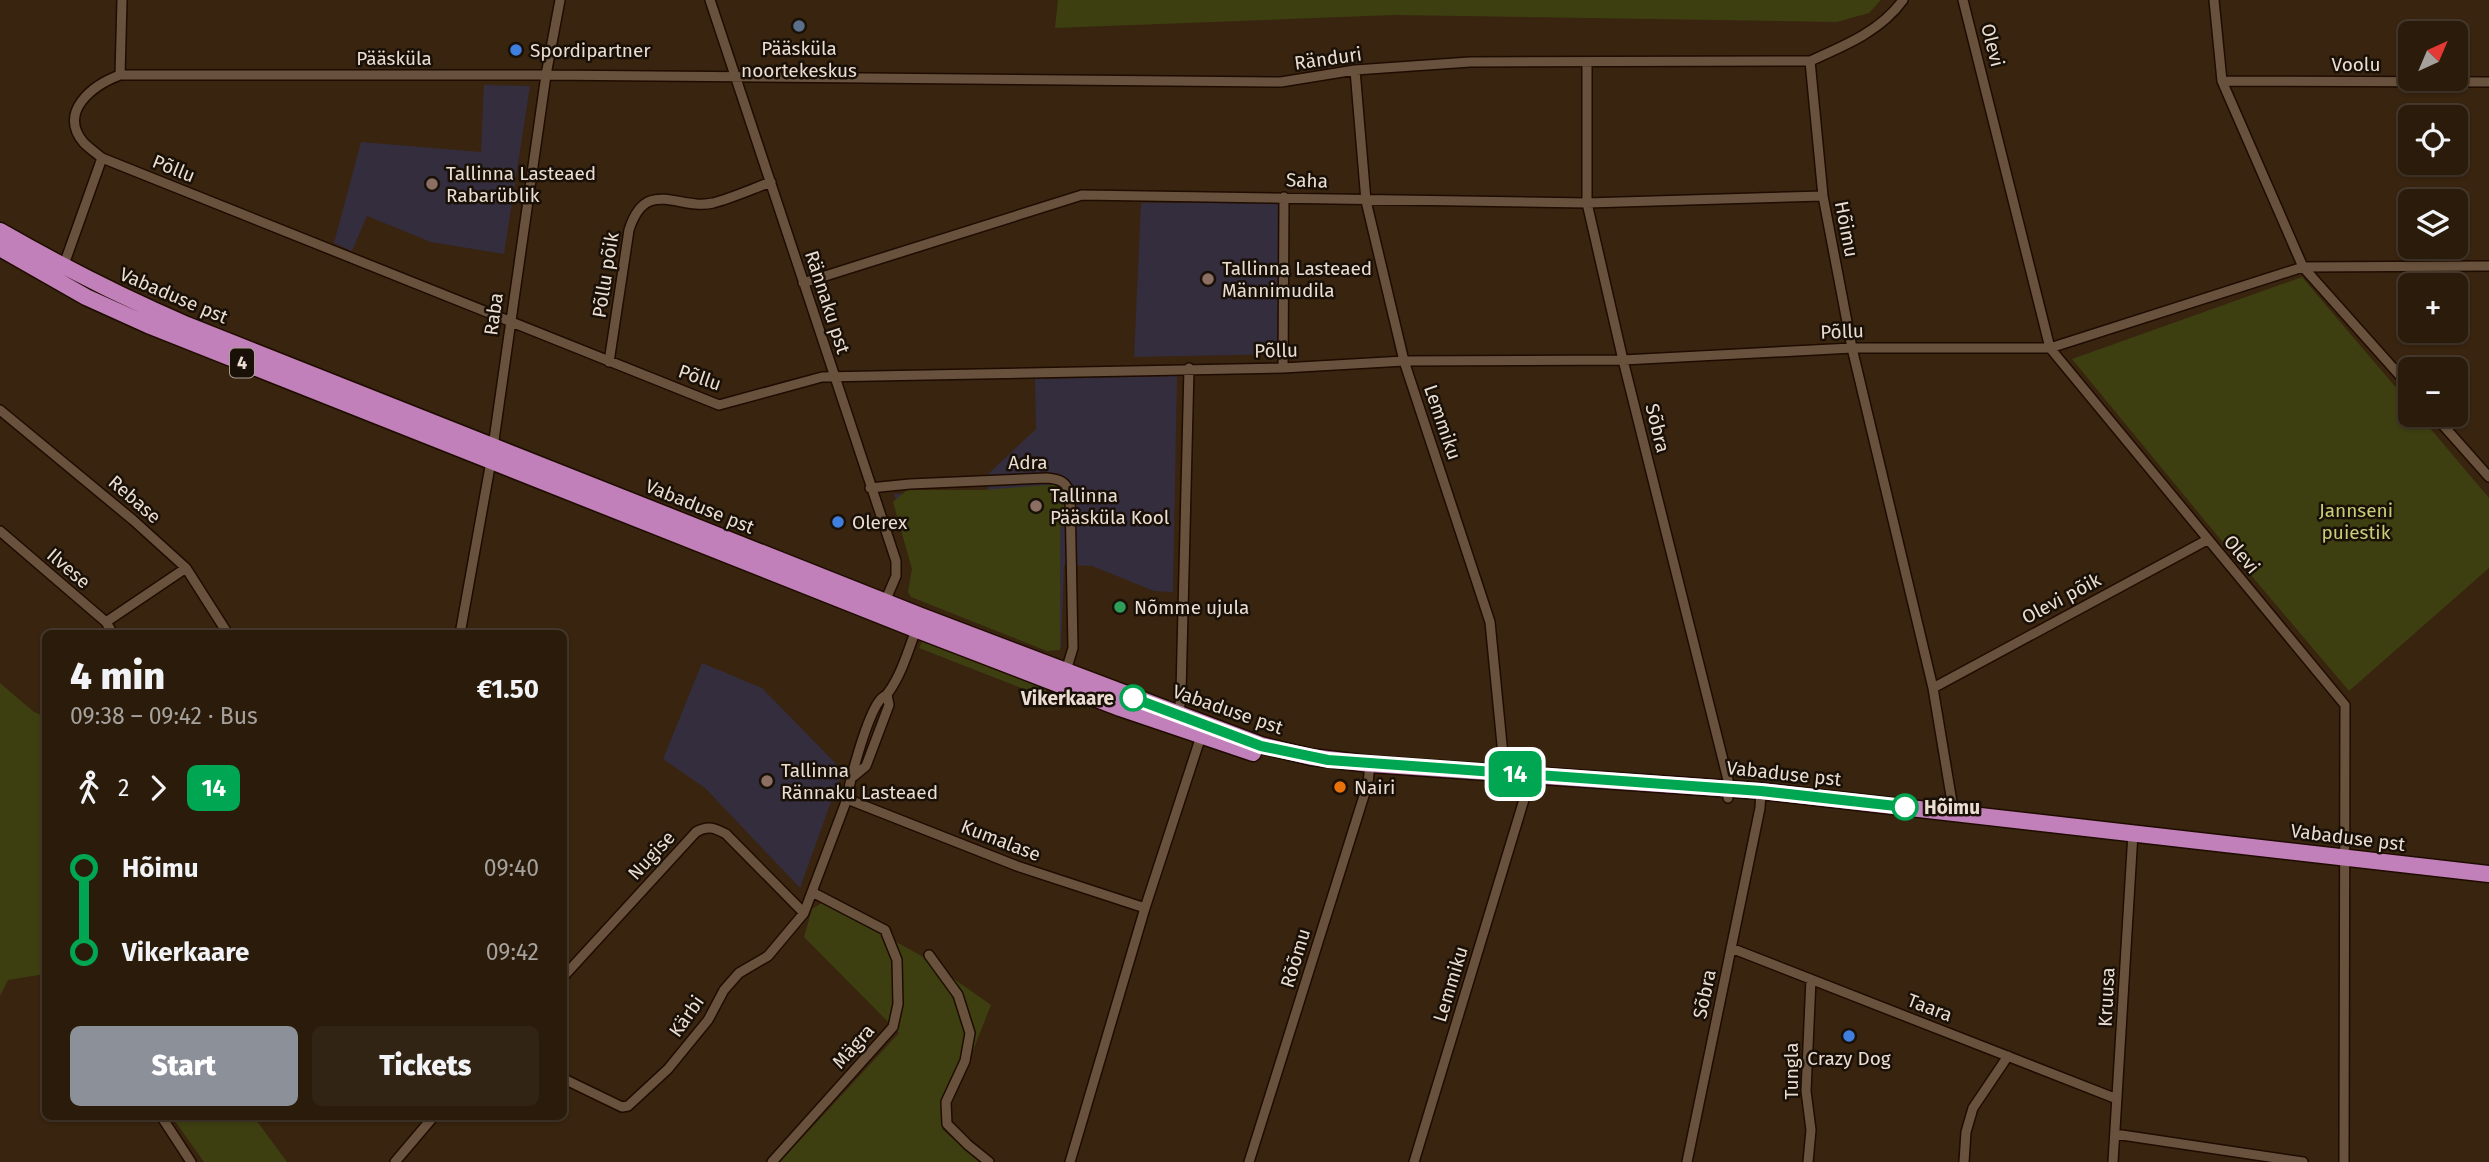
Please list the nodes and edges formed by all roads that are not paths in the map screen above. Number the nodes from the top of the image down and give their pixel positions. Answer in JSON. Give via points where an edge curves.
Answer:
{"nodes":[{"id":1,"x":122,"y":0,"type":"edge"},
{"id":2,"x":560,"y":0,"type":"edge"},
{"id":3,"x":710,"y":0,"type":"edge"},
{"id":4,"x":1903,"y":0,"type":"edge"},
{"id":5,"x":1963,"y":0,"type":"edge"},
{"id":6,"x":2214,"y":0,"type":"edge"},
{"id":7,"x":1810,"y":61,"type":"junction"},
{"id":8,"x":1587,"y":63,"type":"junction"},
{"id":9,"x":1355,"y":70,"type":"junction"},
{"id":10,"x":120,"y":75,"type":"junction"},
{"id":11,"x":546,"y":75,"type":"junction"},
{"id":12,"x":737,"y":78,"type":"junction"},
{"id":13,"x":2222,"y":81,"type":"junction"},
{"id":14,"x":2489,"y":82,"type":"edge"},
{"id":15,"x":75,"y":121,"type":"joint"},
{"id":16,"x":102,"y":158,"type":"junction"},
{"id":17,"x":771,"y":182,"type":"junction"},
{"id":18,"x":1284,"y":197,"type":"junction"},
{"id":19,"x":1823,"y":197,"type":"junction"},
{"id":20,"x":1366,"y":201,"type":"junction"},
{"id":21,"x":1587,"y":203,"type":"junction"},
{"id":22,"x":0,"y":231,"type":"edge"},
{"id":23,"x":0,"y":248,"type":"edge"},
{"id":24,"x":2489,"y":266,"type":"edge"},
{"id":25,"x":2303,"y":267,"type":"junction"},
{"id":26,"x":57,"y":273,"type":"junction"},
{"id":27,"x":803,"y":283,"type":"junction"},
{"id":28,"x":509,"y":321,"type":"junction"},
{"id":29,"x":1852,"y":348,"type":"junction"},
{"id":30,"x":2050,"y":348,"type":"junction"},
{"id":31,"x":1623,"y":360,"type":"junction"},
{"id":32,"x":1404,"y":361,"type":"junction"},
{"id":33,"x":609,"y":362,"type":"junction"},
{"id":34,"x":1189,"y":368,"type":"junction"},
{"id":35,"x":1283,"y":368,"type":"junction"},
{"id":36,"x":2398,"y":374,"type":"edge"},
{"id":37,"x":834,"y":377,"type":"junction"},
{"id":38,"x":0,"y":410,"type":"edge"},
{"id":39,"x":2445,"y":427,"type":"edge"},
{"id":40,"x":491,"y":454,"type":"junction"},
{"id":41,"x":2487,"y":472,"type":"edge"},
{"id":42,"x":870,"y":488,"type":"junction"},
{"id":43,"x":0,"y":531,"type":"edge"},
{"id":44,"x":2207,"y":540,"type":"junction"},
{"id":45,"x":186,"y":568,"type":"junction"},
{"id":46,"x":882,"y":608,"type":"junction"},
{"id":47,"x":106,"y":622,"type":"junction"},
{"id":48,"x":918,"y":623,"type":"junction"},
{"id":49,"x":111,"y":630,"type":"edge"},
{"id":50,"x":225,"y":630,"type":"edge"},
{"id":51,"x":461,"y":630,"type":"edge"},
{"id":52,"x":1064,"y":679,"type":"junction"},
{"id":53,"x":1933,"y":688,"type":"junction"},
{"id":54,"x":1177,"y":714,"type":"junction"},
{"id":55,"x":1203,"y":731,"type":"junction"},
{"id":56,"x":1370,"y":769,"type":"junction"},
{"id":57,"x":1504,"y":778,"type":"junction"},
{"id":58,"x":1527,"y":779,"type":"junction"},
{"id":59,"x":1728,"y":793,"type":"junction"},
{"id":60,"x":1761,"y":796,"type":"junction"},
{"id":61,"x":847,"y":799,"type":"junction"},
{"id":62,"x":1952,"y":813,"type":"junction"},
{"id":63,"x":2133,"y":838,"type":"junction"},
{"id":64,"x":2345,"y":863,"type":"junction"},
{"id":65,"x":2489,"y":874,"type":"edge"},
{"id":66,"x":2489,"y":884,"type":"edge"},
{"id":67,"x":812,"y":892,"type":"junction"},
{"id":68,"x":1144,"y":908,"type":"junction"},
{"id":69,"x":804,"y":913,"type":"junction"},
{"id":70,"x":1731,"y":948,"type":"junction"},
{"id":71,"x":929,"y":955,"type":"dead end"},
{"id":72,"x":567,"y":973,"type":"edge"},
{"id":73,"x":1811,"y":979,"type":"junction"},
{"id":74,"x":2008,"y":1056,"type":"junction"},
{"id":75,"x":567,"y":1080,"type":"edge"},
{"id":76,"x":2117,"y":1099,"type":"junction"},
{"id":77,"x":164,"y":1120,"type":"edge"},
{"id":78,"x":432,"y":1120,"type":"edge"},
{"id":79,"x":2115,"y":1134,"type":"junction"},
{"id":80,"x":191,"y":1162,"type":"edge"},
{"id":81,"x":395,"y":1162,"type":"edge"},
{"id":82,"x":772,"y":1162,"type":"edge"},
{"id":83,"x":989,"y":1162,"type":"edge"},
{"id":84,"x":1070,"y":1162,"type":"edge"},
{"id":85,"x":1249,"y":1162,"type":"edge"},
{"id":86,"x":1414,"y":1162,"type":"edge"},
{"id":87,"x":1687,"y":1162,"type":"edge"},
{"id":88,"x":1808,"y":1162,"type":"edge"},
{"id":89,"x":1964,"y":1162,"type":"edge"},
{"id":90,"x":2113,"y":1162,"type":"edge"},
{"id":91,"x":2302,"y":1162,"type":"edge"},
{"id":92,"x":2344,"y":1162,"type":"edge"}],
"edges":[{"from":1,"to":10,"type":"street"},
{"from":2,"to":11,"type":"street","name":"Raba"},
{"from":3,"to":12,"type":"street","name":"Rännaku pst"},
{"from":4,"to":7,"type":"street","name":"Ränduri","via":[[1880,24]]},
{"from":5,"to":30,"type":"street","name":"Olevi"},
{"from":6,"to":13,"type":"street"},
{"from":7,"to":8,"type":"street","name":"Ränduri"},
{"from":7,"to":19,"type":"street","name":"Hõimu"},
{"from":8,"to":9,"type":"street","name":"Ränduri","via":[[1470,62]]},
{"from":8,"to":21,"type":"street","name":"Sõbra"},
{"from":9,"to":12,"type":"street","name":"Ränduri","via":[[1281,82]]},
{"from":9,"to":20,"type":"street","name":"Lemmiku"},
{"from":10,"to":11,"type":"street","name":"Pääsküla"},
{"from":10,"to":15,"type":"street","name":"Pääsküla","via":[[101,82],[85,96]]},
{"from":11,"to":12,"type":"street","name":"Pääsküla"},
{"from":11,"to":28,"type":"street","name":"Raba"},
{"from":12,"to":17,"type":"street","name":"Rännaku pst"},
{"from":13,"to":14,"type":"street","name":"Voolu"},
{"from":13,"to":25,"type":"street"},
{"from":15,"to":16,"type":"street","name":"Põllu","via":[[84,143]]},
{"from":16,"to":26,"type":"street"},
{"from":16,"to":28,"type":"street","name":"Põllu"},
{"from":17,"to":27,"type":"street","name":"Rännaku pst"},
{"from":17,"to":33,"type":"street","name":"Põllu põik","via":[[710,204],[664,199],[646,202],[634,214]]},
{"from":18,"to":20,"type":"street","name":"Saha"},
{"from":18,"to":27,"type":"street","name":"Saha","via":[[1082,195]]},
{"from":18,"to":35,"type":"street"},
{"from":19,"to":21,"type":"street","name":"Saha"},
{"from":19,"to":29,"type":"street","name":"Hõimu"},
{"from":20,"to":21,"type":"street","name":"Saha"},
{"from":20,"to":32,"type":"street","name":"Lemmiku"},
{"from":21,"to":31,"type":"street","name":"Sõbra"},
{"from":22,"to":26,"type":"highway","name":"Vabaduse pst","number":"4"},
{"from":23,"to":26,"type":"highway","name":"Vabaduse pst","number":"4"},
{"from":24,"to":25,"type":"street","name":"Põllu"},
{"from":25,"to":30,"type":"street","name":"Põllu"},
{"from":25,"to":36,"type":"street"},
{"from":26,"to":40,"type":"highway","name":"Vabaduse pst","number":"4","via":[[148,326]]},
{"from":27,"to":37,"type":"street","name":"Rännaku pst"},
{"from":28,"to":33,"type":"street","name":"Põllu"},
{"from":28,"to":40,"type":"street","name":"Raba"},
{"from":29,"to":30,"type":"street","name":"Põllu"},
{"from":29,"to":31,"type":"street","name":"Põllu"},
{"from":29,"to":53,"type":"street","name":"Hõimu"},
{"from":30,"to":44,"type":"street","name":"Olevi"},
{"from":31,"to":32,"type":"street","name":"Põllu"},
{"from":31,"to":59,"type":"street","name":"Sõbra"},
{"from":32,"to":35,"type":"street","name":"Põllu"},
{"from":32,"to":57,"type":"street","name":"Lemmiku","via":[[1490,622]]},
{"from":33,"to":37,"type":"street","name":"Põllu","via":[[719,405]]},
{"from":34,"to":35,"type":"street","name":"Põllu"},
{"from":34,"to":37,"type":"street","name":"Põllu"},
{"from":34,"to":54,"type":"street"},
{"from":37,"to":42,"type":"street","name":"Rännaku pst"},
{"from":38,"to":45,"type":"street","name":"Rebase"},
{"from":39,"to":41,"type":"street"},
{"from":40,"to":46,"type":"highway","name":"Vabaduse pst","number":"4"},
{"from":40,"to":51,"type":"street","name":"Raba"},
{"from":42,"to":46,"type":"street","name":"Rännaku pst","via":[[896,561],[896,576]]},
{"from":42,"to":52,"type":"street","name":"Adra","via":[[1047,478],[1068,486],[1073,648]]},
{"from":43,"to":47,"type":"street","name":"Ilvese"},
{"from":44,"to":53,"type":"street","name":"Olevi põik"},
{"from":44,"to":64,"type":"street","name":"Olevi","via":[[2345,705]]},
{"from":45,"to":47,"type":"street"},
{"from":45,"to":50,"type":"street","name":"Rebase"},
{"from":46,"to":48,"type":"highway","name":"Vabaduse pst","number":"4"},
{"from":47,"to":49,"type":"street","name":"Ilvese"},
{"from":48,"to":52,"type":"highway","name":"Vabaduse pst","number":"4"},
{"from":48,"to":61,"type":"street","via":[[887,695],[889,705],[866,766],[849,782]]},
{"from":52,"to":54,"type":"highway","name":"Vabaduse pst","number":"4"},
{"from":52,"to":55,"type":"highway","name":"Vabaduse pst","number":"4"},
{"from":53,"to":62,"type":"street","name":"Hõimu"},
{"from":54,"to":55,"type":"highway","name":"Vabaduse pst","number":"4"},
{"from":55,"to":56,"type":"highway","name":"Vabaduse pst","number":"4"},
{"from":55,"to":68,"type":"street"},
{"from":56,"to":57,"type":"highway","name":"Vabaduse pst","number":"4"},
{"from":56,"to":85,"type":"street","name":"Rõõmu"},
{"from":57,"to":58,"type":"highway","name":"Vabaduse pst","number":"4"},
{"from":58,"to":59,"type":"highway","name":"Vabaduse pst","number":"4"},
{"from":58,"to":86,"type":"street","name":"Lemmiku"},
{"from":59,"to":60,"type":"highway","name":"Vabaduse pst","number":"4"},
{"from":60,"to":62,"type":"highway","name":"Vabaduse pst","number":"4"},
{"from":60,"to":63,"type":"highway","name":"Vabaduse pst","number":"4"},
{"from":60,"to":70,"type":"street","name":"Sõbra"},
{"from":61,"to":67,"type":"street"},
{"from":61,"to":68,"type":"street","name":"Kumalase","via":[[1017,866]]},
{"from":62,"to":63,"type":"highway","name":"Vabaduse pst","number":"4"},
{"from":63,"to":64,"type":"highway","name":"Vabaduse pst","number":"4"},
{"from":63,"to":76,"type":"street","name":"Kruusa"},
{"from":64,"to":65,"type":"highway","name":"Vabaduse pst","number":"4"},
{"from":64,"to":66,"type":"highway","name":"Vabaduse pst","number":"4"},
{"from":64,"to":92,"type":"street","name":"Olevi"},
{"from":67,"to":69,"type":"street","name":"Kärbi"},
{"from":67,"to":82,"type":"street","name":"Mägra","via":[[885,930],[897,960],[898,1004],[893,1027]]},
{"from":68,"to":84,"type":"street"},
{"from":69,"to":72,"type":"street","name":"Nugise","via":[[726,834],[704,827]]},
{"from":69,"to":75,"type":"street","name":"Kärbi","via":[[768,956],[739,973],[684,1050],[628,1106]]},
{"from":70,"to":73,"type":"street","name":"Taara"},
{"from":70,"to":87,"type":"street","name":"Sõbra"},
{"from":71,"to":83,"type":"street","via":[[958,995],[970,1033],[965,1060],[946,1102],[947,1124]]},
{"from":73,"to":74,"type":"street","name":"Taara"},
{"from":73,"to":88,"type":"street","name":"Tungla"},
{"from":74,"to":76,"type":"street","name":"Taara"},
{"from":74,"to":89,"type":"street","via":[[1973,1108]]},
{"from":76,"to":79,"type":"street","name":"Kruusa"},
{"from":77,"to":80,"type":"street"},
{"from":78,"to":81,"type":"street"},
{"from":79,"to":90,"type":"street","name":"Kruusa"},
{"from":79,"to":91,"type":"street"}]}
